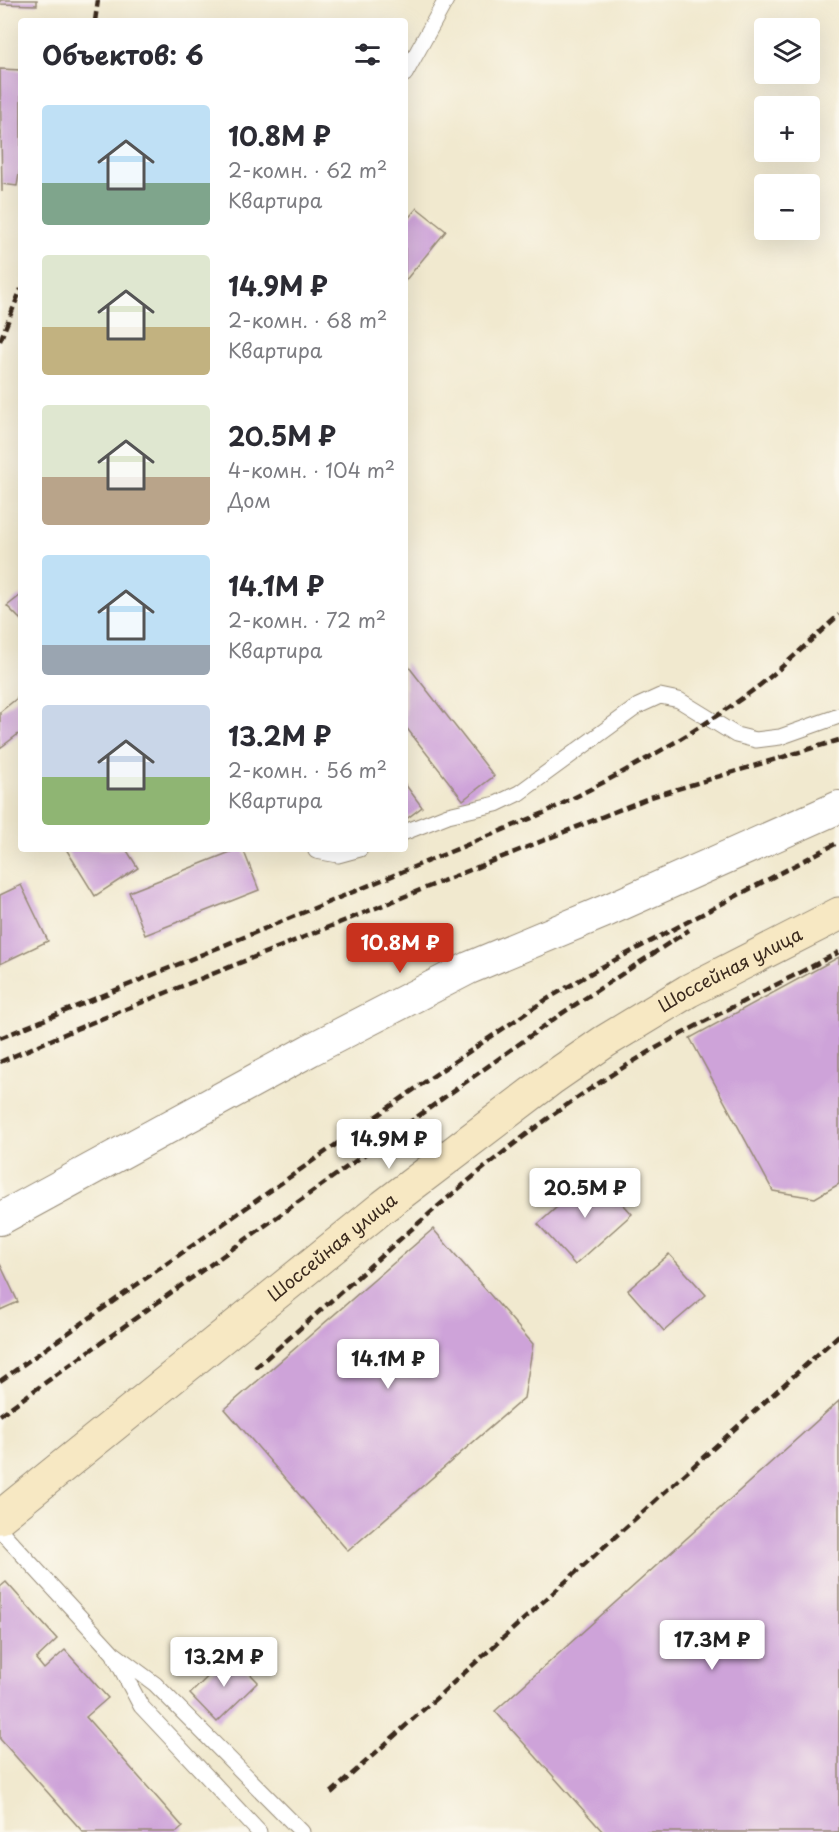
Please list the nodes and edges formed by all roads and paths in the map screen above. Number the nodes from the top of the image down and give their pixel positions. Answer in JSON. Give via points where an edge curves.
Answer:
{"nodes":[{"id":1,"x":446,"y":0,"type":"edge"},
{"id":2,"x":408,"y":69,"type":"edge"},
{"id":3,"x":839,"y":716,"type":"edge"},
{"id":4,"x":839,"y":807,"type":"edge"},
{"id":5,"x":408,"y":831,"type":"edge"},
{"id":6,"x":322,"y":852,"type":"edge"},
{"id":7,"x":349,"y":852,"type":"edge"},
{"id":8,"x":839,"y":914,"type":"edge"},
{"id":9,"x":0,"y":1219,"type":"edge"},
{"id":10,"x":0,"y":1517,"type":"edge"},
{"id":11,"x":0,"y":1530,"type":"edge"},
{"id":12,"x":113,"y":1653,"type":"junction"},
{"id":13,"x":258,"y":1832,"type":"edge"},
{"id":14,"x":302,"y":1832,"type":"edge"}],
"edges":[{"from":1,"to":2,"type":"lane"},
{"from":3,"to":5,"type":"lane","via":[[780,737],[756,740],[736,735],[678,700],[660,696],[638,706],[519,793]]},
{"from":4,"to":9,"type":"street","via":[[460,973],[309,1050]]},
{"from":6,"to":7,"type":"lane"},
{"from":8,"to":10,"type":"street","name":"Шоссейная улица","via":[[688,991],[552,1078],[384,1206]]},
{"from":11,"to":12,"type":"lane"},
{"from":12,"to":13,"type":"lane","via":[[141,1706]]},
{"from":12,"to":14,"type":"lane","via":[[155,1684]]}]}
